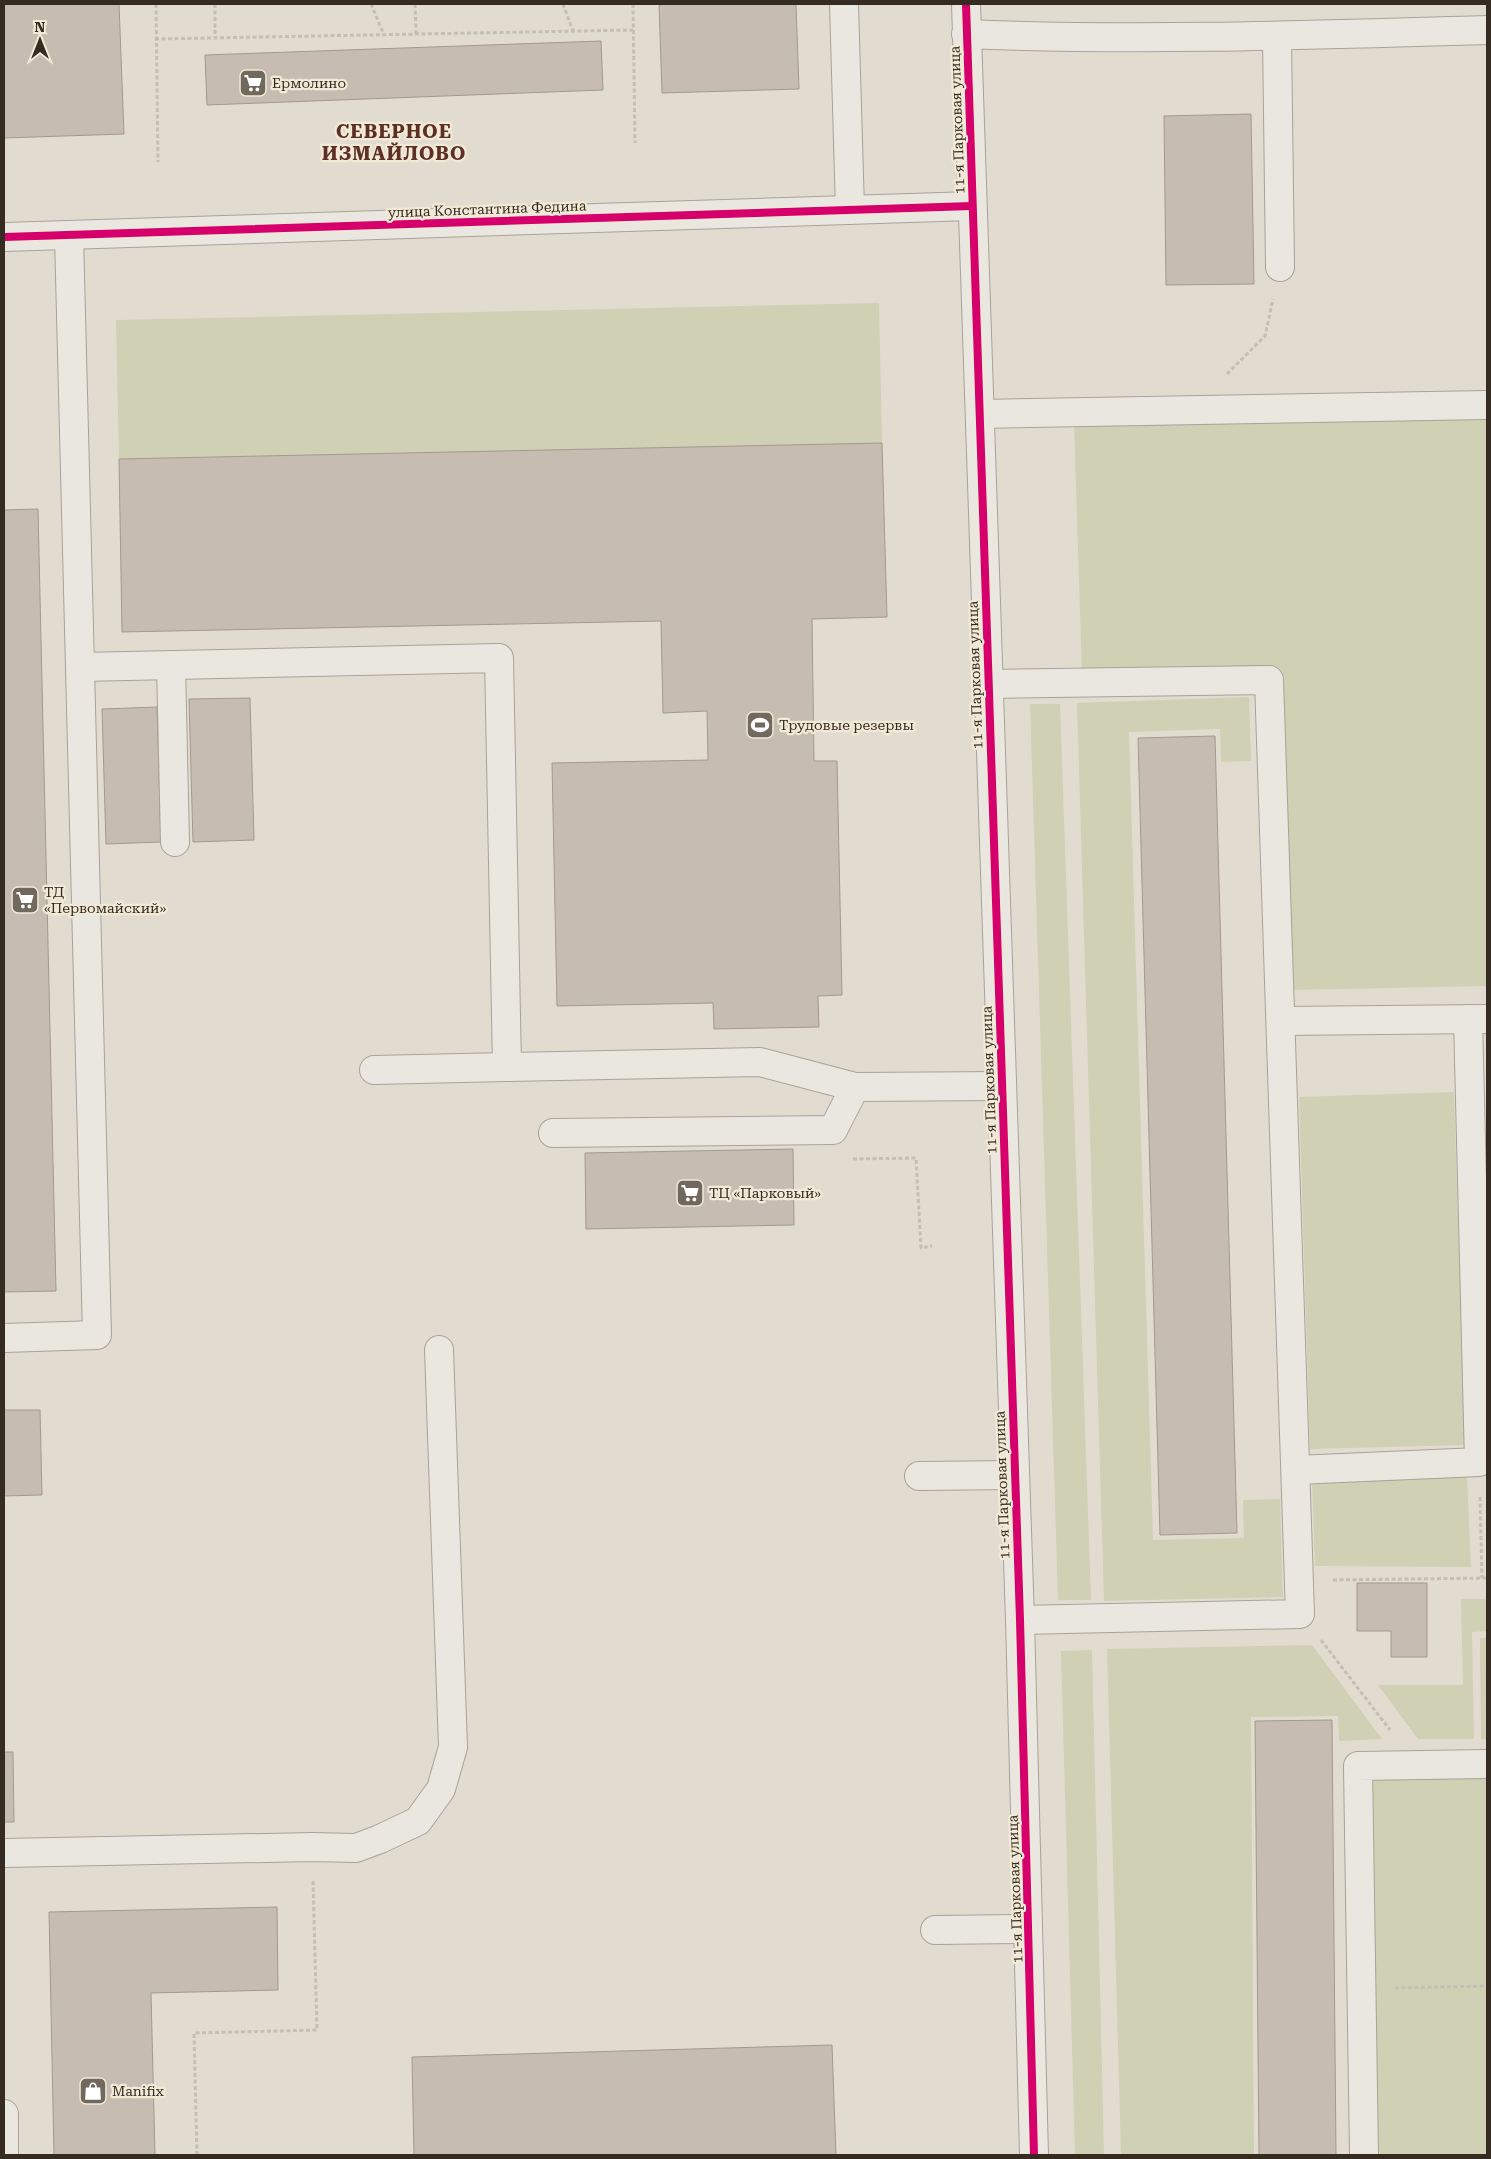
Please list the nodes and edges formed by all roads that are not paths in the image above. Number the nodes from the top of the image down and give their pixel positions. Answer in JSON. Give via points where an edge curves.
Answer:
{"nodes":[{"id":1,"x":844,"y":4,"type":"edge"},
{"id":2,"x":966,"y":4,"type":"edge"},
{"id":3,"x":1487,"y":30,"type":"edge"},
{"id":4,"x":966,"y":34,"type":"junction"},
{"id":5,"x":1277,"y":36,"type":"junction"},
{"id":6,"x":972,"y":206,"type":"junction"},
{"id":7,"x":850,"y":210,"type":"junction"},
{"id":8,"x":69,"y":236,"type":"junction"},
{"id":9,"x":4,"y":237,"type":"edge"},
{"id":10,"x":1280,"y":267,"type":"road end"},
{"id":11,"x":1487,"y":405,"type":"edge"},
{"id":12,"x":980,"y":414,"type":"junction"},
{"id":13,"x":171,"y":665,"type":"junction"},
{"id":14,"x":80,"y":666,"type":"junction"},
{"id":15,"x":987,"y":684,"type":"junction"},
{"id":16,"x":175,"y":842,"type":"dead end"},
{"id":17,"x":1478,"y":1019,"type":"edge"},
{"id":18,"x":1282,"y":1021,"type":"junction"},
{"id":19,"x":507,"y":1067,"type":"junction"},
{"id":20,"x":374,"y":1070,"type":"dead end"},
{"id":21,"x":1001,"y":1086,"type":"junction"},
{"id":22,"x":855,"y":1087,"type":"junction"},
{"id":23,"x":553,"y":1133,"type":"dead end"},
{"id":24,"x":4,"y":1338,"type":"edge"},
{"id":25,"x":439,"y":1350,"type":"dead end"},
{"id":26,"x":1296,"y":1470,"type":"junction"},
{"id":27,"x":919,"y":1476,"type":"dead end"},
{"id":28,"x":1014,"y":1476,"type":"junction"},
{"id":29,"x":1020,"y":1620,"type":"junction"},
{"id":30,"x":1487,"y":1764,"type":"edge"},
{"id":31,"x":4,"y":1853,"type":"edge"},
{"id":32,"x":1028,"y":1929,"type":"junction"},
{"id":33,"x":935,"y":1930,"type":"dead end"},
{"id":34,"x":4,"y":2114,"type":"edge"},
{"id":35,"x":4,"y":2155,"type":"edge"},
{"id":36,"x":1034,"y":2155,"type":"edge"},
{"id":37,"x":1364,"y":2155,"type":"edge"}],
"edges":[{"from":1,"to":7,"type":"street"},
{"from":2,"to":4,"type":"street","name":"11-я Парковая улица"},
{"from":3,"to":5,"type":"street"},
{"from":4,"to":5,"type":"street"},
{"from":4,"to":6,"type":"street","name":"11-я Парковая улица"},
{"from":5,"to":10,"type":"street"},
{"from":6,"to":7,"type":"street","name":"улица Константина Федина"},
{"from":6,"to":12,"type":"street","name":"11-я Парковая улица"},
{"from":7,"to":8,"type":"street","name":"улица Константина Федина"},
{"from":8,"to":9,"type":"street","name":"улица Константина Федина"},
{"from":8,"to":14,"type":"street"},
{"from":11,"to":12,"type":"street"},
{"from":12,"to":15,"type":"street","name":"11-я Парковая улица"},
{"from":13,"to":14,"type":"street"},
{"from":13,"to":16,"type":"street"},
{"from":13,"to":19,"type":"street","via":[[499,658]]},
{"from":14,"to":24,"type":"street","via":[[97,1335]]},
{"from":15,"to":18,"type":"street","via":[[1269,680]]},
{"from":15,"to":21,"type":"street","name":"11-я Парковая улица"},
{"from":17,"to":18,"type":"street"},
{"from":17,"to":26,"type":"street","via":[[1479,1462]]},
{"from":18,"to":26,"type":"street"},
{"from":19,"to":20,"type":"street"},
{"from":19,"to":22,"type":"street","via":[[760,1062]]},
{"from":21,"to":22,"type":"street"},
{"from":21,"to":28,"type":"street","name":"11-я Парковая улица"},
{"from":22,"to":23,"type":"street","via":[[833,1130]]},
{"from":25,"to":31,"type":"street","via":[[453,1747],[441,1789],[418,1821],[356,1848]]},
{"from":26,"to":29,"type":"street","via":[[1300,1614]]},
{"from":27,"to":28,"type":"street"},
{"from":28,"to":29,"type":"street","name":"11-я Парковая улица"},
{"from":29,"to":32,"type":"street","name":"11-я Парковая улица"},
{"from":30,"to":37,"type":"street","via":[[1358,1766]]},
{"from":32,"to":33,"type":"street"},
{"from":32,"to":36,"type":"street","name":"11-я Парковая улица"},
{"from":34,"to":35,"type":"street"}]}
